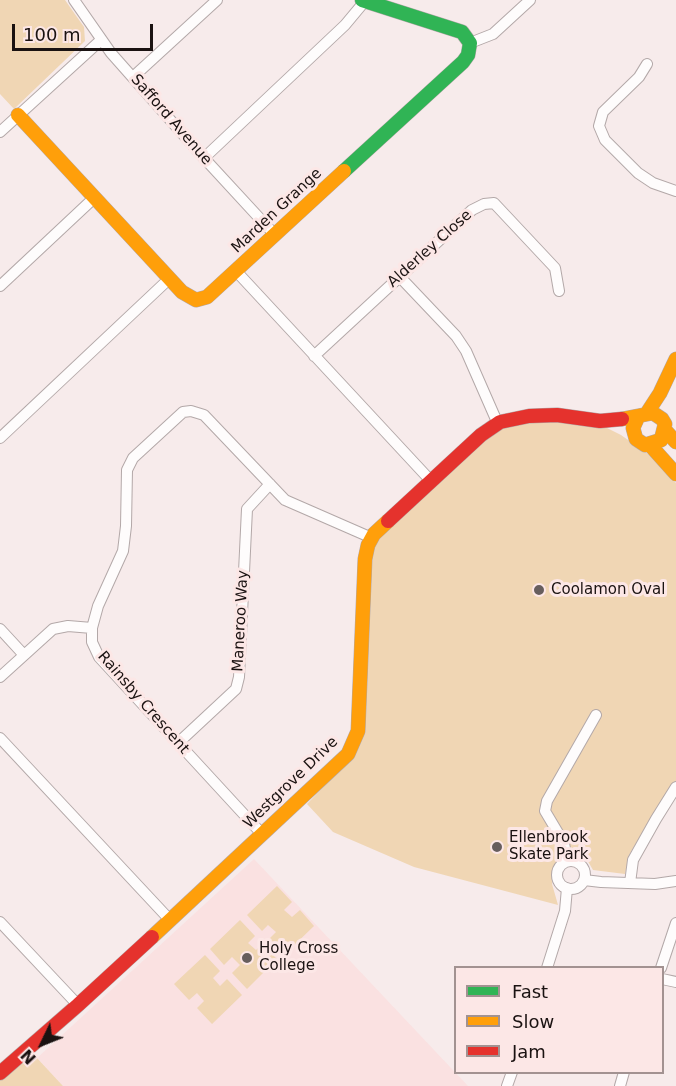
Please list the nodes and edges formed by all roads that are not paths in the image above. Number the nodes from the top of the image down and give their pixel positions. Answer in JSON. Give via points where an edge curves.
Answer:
{"nodes":[{"id":1,"x":74,"y":0,"type":"edge"},
{"id":2,"x":217,"y":0,"type":"edge"},
{"id":3,"x":363,"y":0,"type":"edge"},
{"id":4,"x":530,"y":0,"type":"edge"},
{"id":5,"x":101,"y":40,"type":"junction"},
{"id":6,"x":470,"y":43,"type":"junction"},
{"id":7,"x":647,"y":64,"type":"dead end"},
{"id":8,"x":133,"y":77,"type":"junction"},
{"id":9,"x":18,"y":115,"type":"junction"},
{"id":10,"x":0,"y":132,"type":"edge"},
{"id":11,"x":204,"y":158,"type":"junction"},
{"id":12,"x":676,"y":191,"type":"edge"},
{"id":13,"x":94,"y":198,"type":"junction"},
{"id":14,"x":275,"y":235,"type":"junction"},
{"id":15,"x":236,"y":271,"type":"junction"},
{"id":16,"x":399,"y":276,"type":"junction"},
{"id":17,"x":170,"y":278,"type":"junction"},
{"id":18,"x":0,"y":286,"type":"edge"},
{"id":19,"x":559,"y":291,"type":"dead end"},
{"id":20,"x":314,"y":356,"type":"junction"},
{"id":21,"x":675,"y":363,"type":"edge"},
{"id":22,"x":642,"y":415,"type":"junction"},
{"id":23,"x":600,"y":421,"type":"junction"},
{"id":24,"x":498,"y":424,"type":"junction"},
{"id":25,"x":664,"y":424,"type":"junction"},
{"id":26,"x":634,"y":434,"type":"junction"},
{"id":27,"x":0,"y":438,"type":"edge"},
{"id":28,"x":676,"y":442,"type":"edge"},
{"id":29,"x":650,"y":445,"type":"junction"},
{"id":30,"x":676,"y":474,"type":"edge"},
{"id":31,"x":431,"y":482,"type":"junction"},
{"id":32,"x":270,"y":484,"type":"junction"},
{"id":33,"x":372,"y":538,"type":"junction"},
{"id":34,"x":92,"y":628,"type":"junction"},
{"id":35,"x":0,"y":629,"type":"edge"},
{"id":36,"x":24,"y":655,"type":"junction"},
{"id":37,"x":0,"y":677,"type":"edge"},
{"id":38,"x":596,"y":715,"type":"dead end"},
{"id":39,"x":0,"y":738,"type":"edge"},
{"id":40,"x":178,"y":743,"type":"junction"},
{"id":41,"x":676,"y":787,"type":"edge"},
{"id":42,"x":262,"y":834,"type":"junction"},
{"id":43,"x":567,"y":861,"type":"junction"},
{"id":44,"x":584,"y":880,"type":"junction"},
{"id":45,"x":630,"y":883,"type":"junction"},
{"id":46,"x":675,"y":884,"type":"edge"},
{"id":47,"x":567,"y":888,"type":"junction"},
{"id":48,"x":170,"y":920,"type":"junction"},
{"id":49,"x":0,"y":922,"type":"edge"},
{"id":50,"x":676,"y":923,"type":"edge"},
{"id":51,"x":548,"y":966,"type":"edge"},
{"id":52,"x":662,"y":966,"type":"edge"},
{"id":53,"x":78,"y":1005,"type":"junction"},
{"id":54,"x":0,"y":1073,"type":"edge"}],
"edges":[{"from":1,"to":5,"type":"street","name":"Safford Avenue"},
{"from":2,"to":8,"type":"street"},
{"from":3,"to":6,"type":"street","via":[[462,32]]},
{"from":3,"to":11,"type":"street","via":[[345,24]]},
{"from":4,"to":6,"type":"street","via":[[493,34]]},
{"from":5,"to":8,"type":"street","name":"Safford Avenue"},
{"from":5,"to":9,"type":"street"},
{"from":6,"to":14,"type":"street","name":"Marden Grange","via":[[463,62]]},
{"from":7,"to":12,"type":"street","via":[[603,112],[598,126],[605,140],[638,173]]},
{"from":8,"to":11,"type":"street","name":"Safford Avenue"},
{"from":9,"to":10,"type":"street"},
{"from":9,"to":13,"type":"street","name":"Marden Grange"},
{"from":11,"to":14,"type":"street","name":"Safford Avenue"},
{"from":13,"to":17,"type":"street","name":"Marden Grange"},
{"from":13,"to":18,"type":"street"},
{"from":14,"to":15,"type":"street","name":"Marden Grange"},
{"from":15,"to":17,"type":"street","name":"Marden Grange","via":[[207,297],[196,300]]},
{"from":15,"to":20,"type":"street"},
{"from":16,"to":19,"type":"street","name":"Alderley Close","via":[[472,210],[494,203],[555,268]]},
{"from":16,"to":20,"type":"street","name":"Alderley Close"},
{"from":16,"to":24,"type":"street","via":[[456,336]]},
{"from":17,"to":27,"type":"street"},
{"from":20,"to":31,"type":"street"},
{"from":21,"to":22,"type":"street","via":[[660,393]]},
{"from":21,"to":25,"type":"street"},
{"from":22,"to":23,"type":"street"},
{"from":22,"to":25,"type":"street","via":[[653,413]]},
{"from":22,"to":26,"type":"street","via":[[634,422]]},
{"from":23,"to":24,"type":"street","via":[[556,415],[529,416]]},
{"from":23,"to":26,"type":"street"},
{"from":24,"to":31,"type":"street"},
{"from":25,"to":28,"type":"street"},
{"from":25,"to":29,"type":"street","via":[[661,440]]},
{"from":26,"to":29,"type":"street","via":[[640,442]]},
{"from":29,"to":30,"type":"street"},
{"from":31,"to":33,"type":"street"},
{"from":32,"to":33,"type":"street","via":[[285,500]]},
{"from":32,"to":34,"type":"street","via":[[204,415],[183,412],[133,458],[127,470],[123,550]]},
{"from":32,"to":40,"type":"street","name":"Maneroo Way","via":[[247,509],[236,688]]},
{"from":33,"to":42,"type":"street","name":"Westgrove Drive","via":[[365,559],[355,741],[348,754]]},
{"from":34,"to":36,"type":"street","via":[[52,629]]},
{"from":34,"to":40,"type":"street","name":"Rainsby Crescent","via":[[92,642],[99,657]]},
{"from":35,"to":36,"type":"street"},
{"from":36,"to":37,"type":"street"},
{"from":38,"to":43,"type":"street","via":[[547,801],[546,811],[564,843]]},
{"from":39,"to":48,"type":"street"},
{"from":40,"to":42,"type":"street","name":"Rainsby Crescent"},
{"from":41,"to":45,"type":"street","via":[[633,860]]},
{"from":42,"to":48,"type":"street","name":"Westgrove Drive"},
{"from":43,"to":44,"type":"street","via":[[580,864]]},
{"from":43,"to":47,"type":"street","via":[[557,875]]},
{"from":44,"to":45,"type":"street"},
{"from":44,"to":47,"type":"street","via":[[579,886]]},
{"from":45,"to":46,"type":"street"},
{"from":47,"to":51,"type":"street","via":[[565,911]]},
{"from":48,"to":53,"type":"street","name":"Westgrove Drive"},
{"from":49,"to":53,"type":"street"},
{"from":50,"to":52,"type":"street"},
{"from":53,"to":54,"type":"street","name":"Westgrove Drive"}]}
